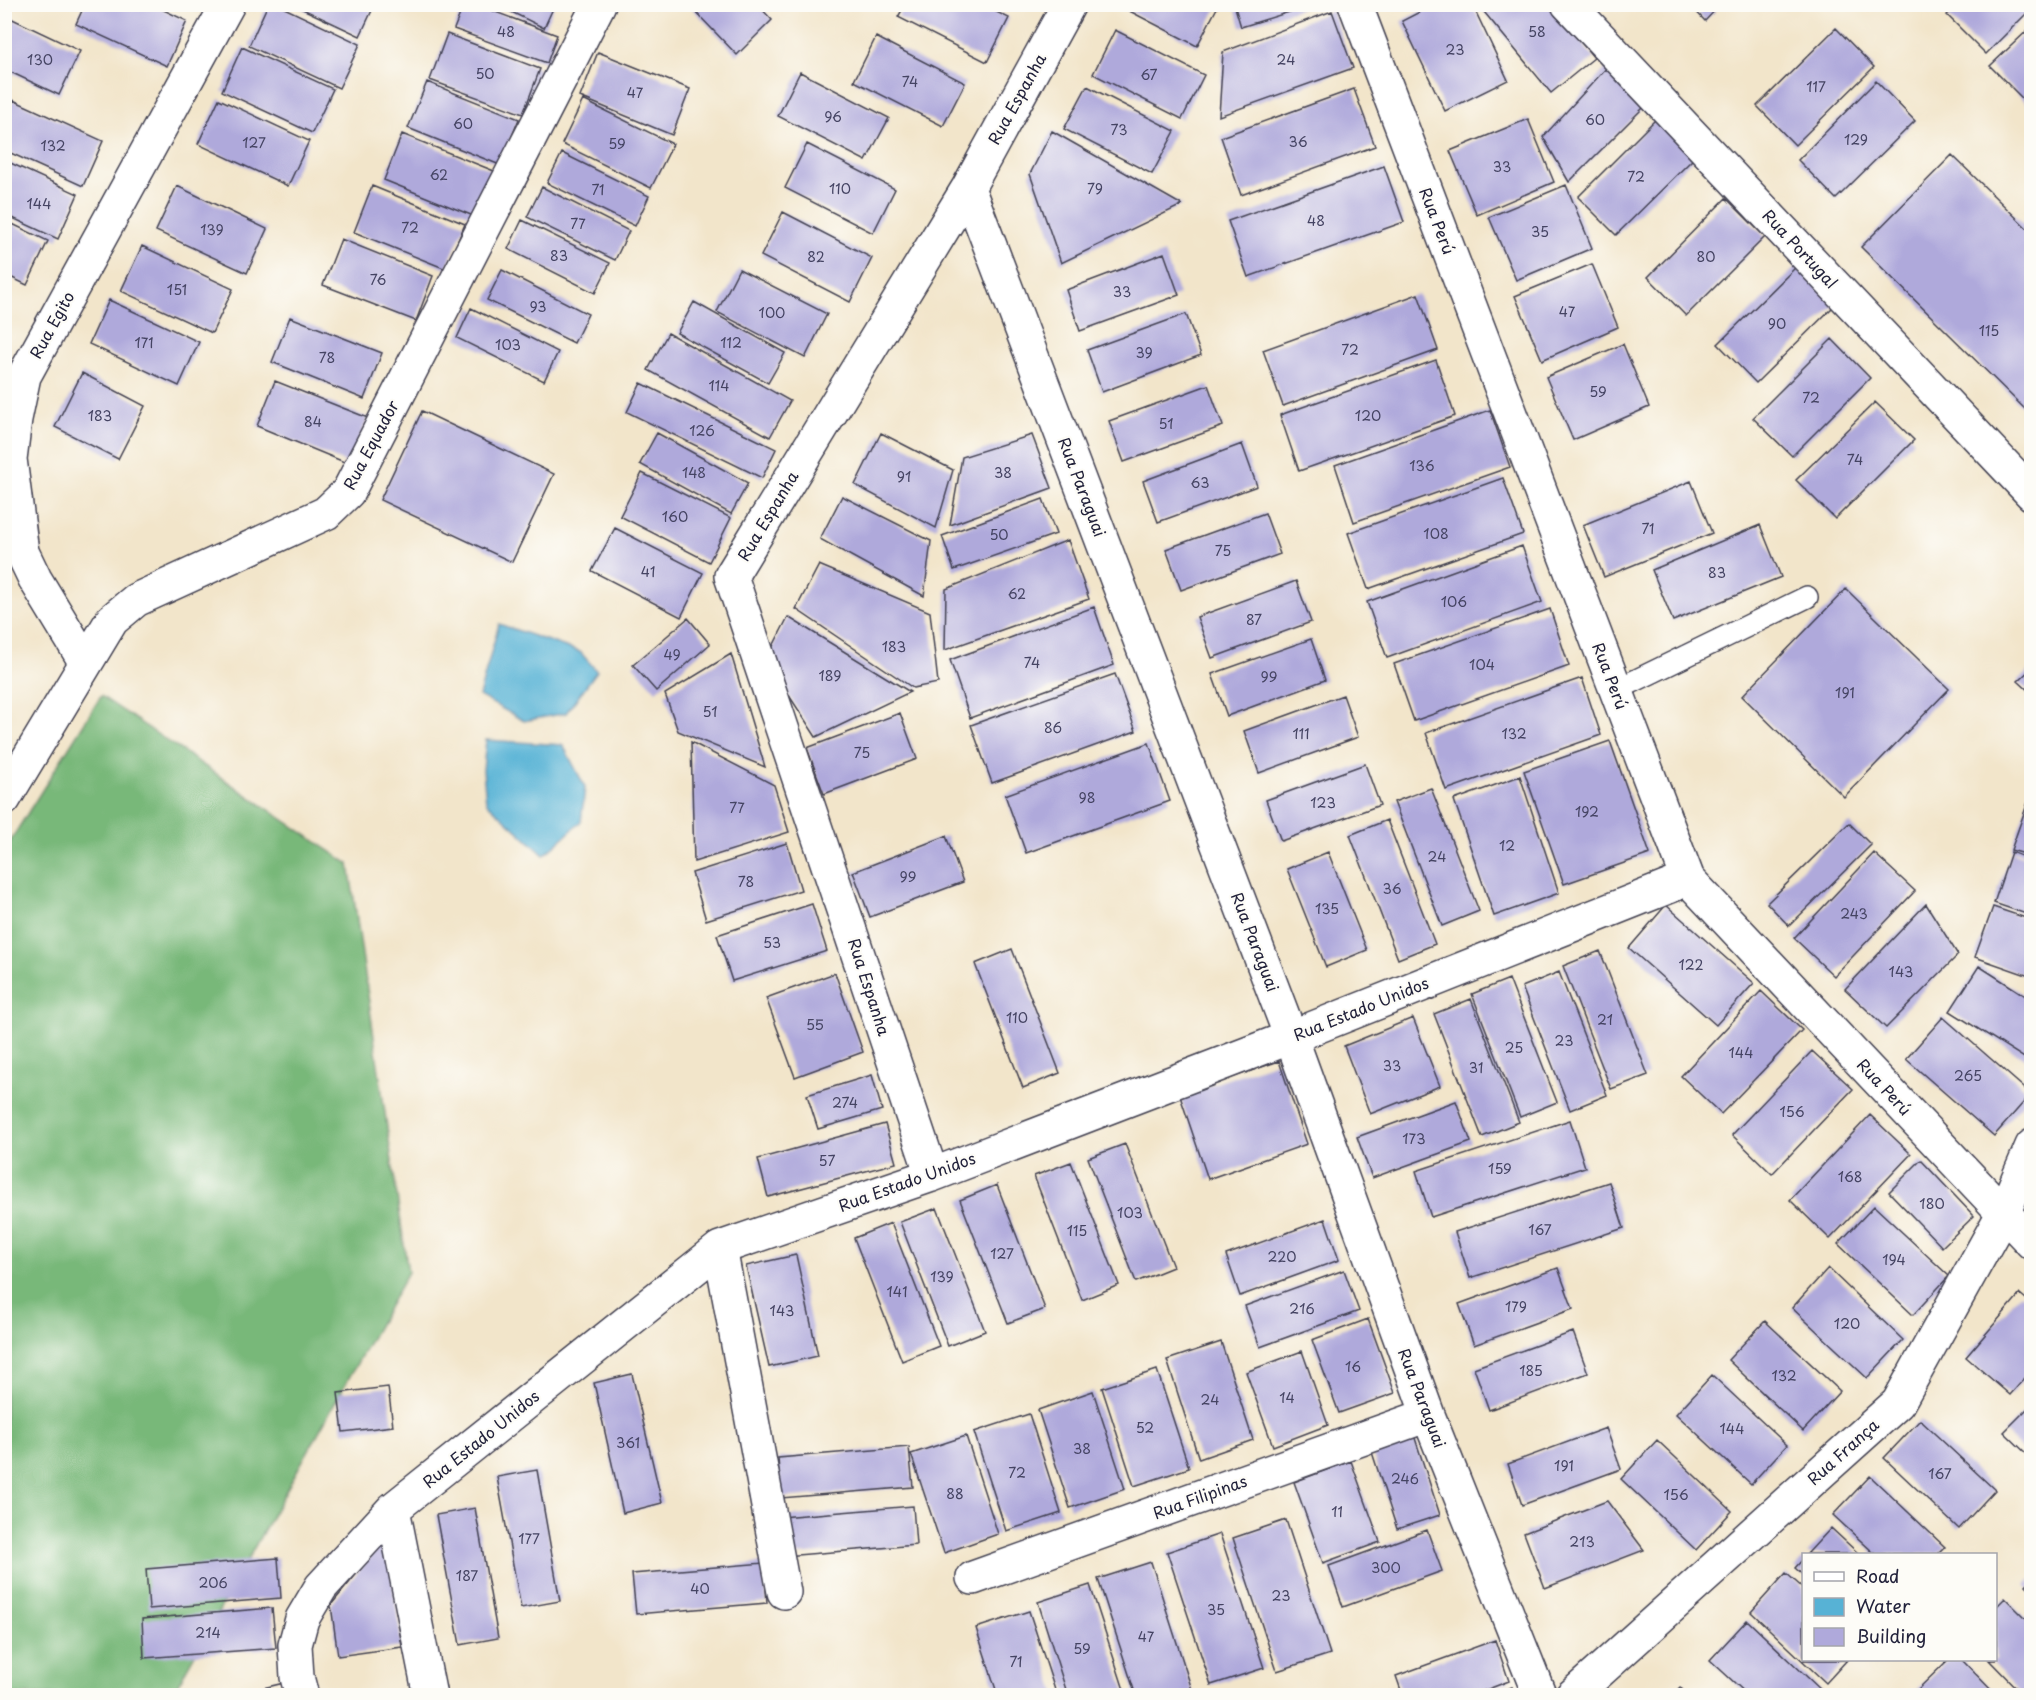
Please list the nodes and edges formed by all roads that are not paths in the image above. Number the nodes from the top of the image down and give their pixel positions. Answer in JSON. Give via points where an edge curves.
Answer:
{"nodes":[{"id":1,"x":228,"y":4,"type":"edge"},
{"id":2,"x":599,"y":4,"type":"edge"},
{"id":3,"x":1069,"y":4,"type":"edge"},
{"id":4,"x":1355,"y":4,"type":"edge"},
{"id":5,"x":1568,"y":4,"type":"edge"},
{"id":6,"x":968,"y":188,"type":"junction"},
{"id":7,"x":2031,"y":494,"type":"edge"},
{"id":8,"x":1807,"y":597,"type":"dead end"},
{"id":9,"x":86,"y":663,"type":"junction"},
{"id":10,"x":1616,"y":690,"type":"junction"},
{"id":11,"x":4,"y":800,"type":"edge"},
{"id":12,"x":1688,"y":879,"type":"junction"},
{"id":13,"x":1291,"y":1037,"type":"junction"},
{"id":14,"x":2031,"y":1146,"type":"edge"},
{"id":15,"x":932,"y":1175,"type":"junction"},
{"id":16,"x":2003,"y":1214,"type":"junction"},
{"id":17,"x":2031,"y":1243,"type":"edge"},
{"id":18,"x":720,"y":1248,"type":"junction"},
{"id":19,"x":1428,"y":1415,"type":"junction"},
{"id":20,"x":393,"y":1509,"type":"junction"},
{"id":21,"x":973,"y":1578,"type":"dead end"},
{"id":22,"x":784,"y":1592,"type":"dead end"},
{"id":23,"x":302,"y":1695,"type":"edge"},
{"id":24,"x":430,"y":1695,"type":"edge"},
{"id":25,"x":1540,"y":1695,"type":"edge"},
{"id":26,"x":1572,"y":1695,"type":"edge"}],
"edges":[{"from":1,"to":9,"type":"street","name":"Rua Egito","via":[[24,376],[10,459],[22,552],[34,579]]},
{"from":2,"to":9,"type":"street","name":"Rua Equador","via":[[348,492],[326,513],[136,600],[112,620]]},
{"from":3,"to":6,"type":"street","name":"Rua Espanha"},
{"from":4,"to":10,"type":"street","name":"Rua Perú"},
{"from":5,"to":7,"type":"street","name":"Rua Portugal"},
{"from":6,"to":13,"type":"street","name":"Rua Paraguai"},
{"from":6,"to":15,"type":"street","name":"Rua Espanha","via":[[731,576]]},
{"from":8,"to":10,"type":"lane"},
{"from":9,"to":11,"type":"street","name":"Rua Equador"},
{"from":10,"to":12,"type":"street","name":"Rua Perú"},
{"from":12,"to":13,"type":"street","name":"Rua Estado Unidos"},
{"from":12,"to":16,"type":"street","name":"Rua Perú"},
{"from":13,"to":15,"type":"street","name":"Rua Estado Unidos"},
{"from":13,"to":19,"type":"street","name":"Rua Paraguai"},
{"from":14,"to":16,"type":"street","name":"Rua França"},
{"from":15,"to":18,"type":"street","name":"Rua Estado Unidos"},
{"from":16,"to":17,"type":"street","name":"Rua Perú"},
{"from":16,"to":26,"type":"street","name":"Rua França","via":[[1898,1403]]},
{"from":18,"to":20,"type":"street","name":"Rua Estado Unidos"},
{"from":18,"to":22,"type":"street"},
{"from":19,"to":21,"type":"street","name":"Rua Filipinas"},
{"from":19,"to":25,"type":"street","name":"Rua Paraguai"},
{"from":20,"to":23,"type":"street","name":"Rua Estado Unidos","via":[[321,1587],[302,1619],[295,1645]]},
{"from":20,"to":24,"type":"street"}]}
